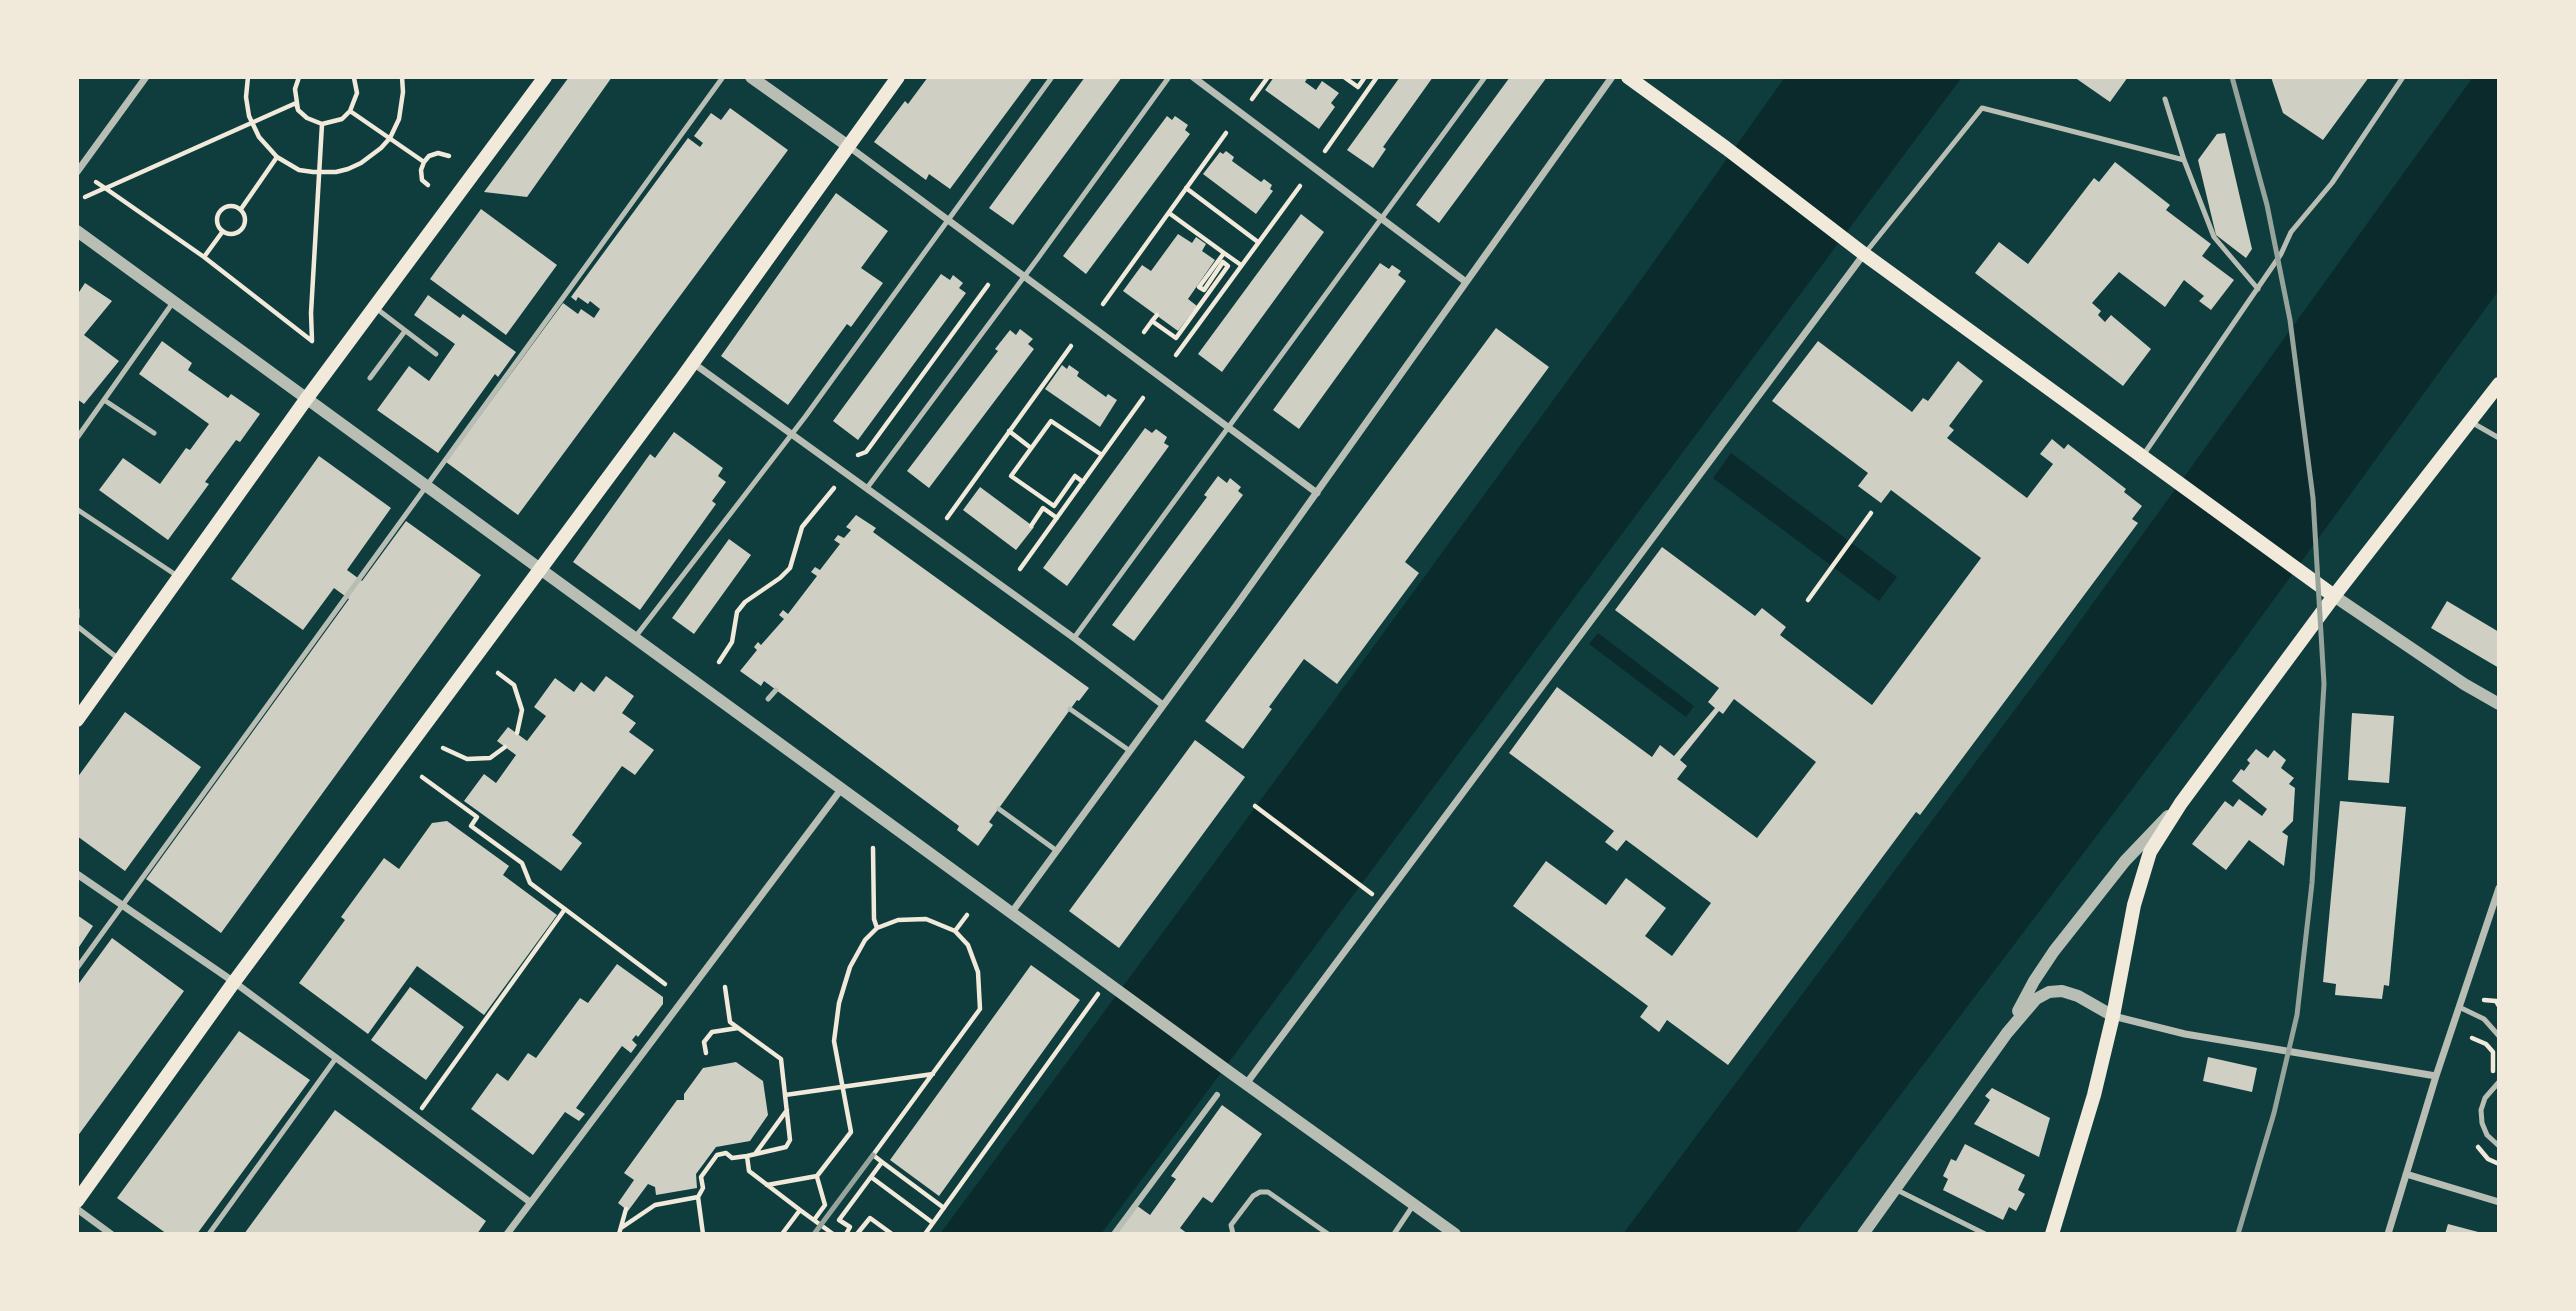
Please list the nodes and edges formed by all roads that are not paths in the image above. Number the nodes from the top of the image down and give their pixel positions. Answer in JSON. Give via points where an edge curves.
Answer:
{"nodes":[{"id":1,"x":146,"y":77,"type":"edge"},
{"id":2,"x":545,"y":77,"type":"edge"},
{"id":3,"x":723,"y":77,"type":"edge"},
{"id":4,"x":751,"y":77,"type":"edge"},
{"id":5,"x":898,"y":77,"type":"edge"},
{"id":6,"x":1052,"y":77,"type":"edge"},
{"id":7,"x":1169,"y":77,"type":"edge"},
{"id":8,"x":1193,"y":77,"type":"edge"},
{"id":9,"x":1485,"y":77,"type":"edge"},
{"id":10,"x":1612,"y":77,"type":"edge"},
{"id":11,"x":1628,"y":77,"type":"edge"},
{"id":12,"x":2403,"y":77,"type":"edge"},
{"id":13,"x":2165,"y":99,"type":"dead end"},
{"id":14,"x":848,"y":146,"type":"junction"},
{"id":15,"x":2184,"y":160,"type":"junction"},
{"id":16,"x":77,"y":172,"type":"edge"},
{"id":17,"x":1381,"y":217,"type":"junction"},
{"id":18,"x":948,"y":222,"type":"junction"},
{"id":19,"x":77,"y":231,"type":"edge"},
{"id":20,"x":1864,"y":254,"type":"junction"},
{"id":21,"x":1024,"y":278,"type":"junction"},
{"id":22,"x":1466,"y":282,"type":"junction"},
{"id":23,"x":2258,"y":289,"type":"junction"},
{"id":24,"x":174,"y":302,"type":"junction"},
{"id":25,"x":374,"y":307,"type":"junction"},
{"id":26,"x":405,"y":331,"type":"junction"},
{"id":27,"x":436,"y":354,"type":"dead end"},
{"id":28,"x":692,"y":363,"type":"junction"},
{"id":29,"x":370,"y":378,"type":"dead end"},
{"id":30,"x":2499,"y":384,"type":"edge"},
{"id":31,"x":307,"y":398,"type":"junction"},
{"id":32,"x":104,"y":400,"type":"junction"},
{"id":33,"x":2470,"y":421,"type":"junction"},
{"id":34,"x":1227,"y":427,"type":"junction"},
{"id":35,"x":154,"y":433,"type":"dead end"},
{"id":36,"x":792,"y":434,"type":"junction"},
{"id":37,"x":77,"y":438,"type":"edge"},
{"id":38,"x":2499,"y":438,"type":"edge"},
{"id":39,"x":2142,"y":457,"type":"junction"},
{"id":40,"x":427,"y":486,"type":"junction"},
{"id":41,"x":867,"y":488,"type":"junction"},
{"id":42,"x":1317,"y":493,"type":"junction"},
{"id":43,"x":78,"y":510,"type":"edge"},
{"id":44,"x":539,"y":569,"type":"junction"},
{"id":45,"x":179,"y":577,"type":"junction"},
{"id":46,"x":2334,"y":596,"type":"junction"},
{"id":47,"x":77,"y":610,"type":"edge"},
{"id":48,"x":77,"y":617,"type":"edge"},
{"id":49,"x":77,"y":626,"type":"edge"},
{"id":50,"x":635,"y":638,"type":"junction"},
{"id":51,"x":1074,"y":638,"type":"junction"},
{"id":52,"x":120,"y":660,"type":"junction"},
{"id":53,"x":776,"y":690,"type":"dead end"},
{"id":54,"x":768,"y":699,"type":"dead end"},
{"id":55,"x":2499,"y":704,"type":"edge"},
{"id":56,"x":1163,"y":705,"type":"junction"},
{"id":57,"x":1070,"y":709,"type":"dead end"},
{"id":58,"x":77,"y":720,"type":"edge"},
{"id":59,"x":1130,"y":751,"type":"junction"},
{"id":60,"x":842,"y":788,"type":"junction"},
{"id":61,"x":2180,"y":803,"type":"junction"},
{"id":62,"x":999,"y":809,"type":"dead end"},
{"id":63,"x":1057,"y":851,"type":"junction"},
{"id":64,"x":77,"y":874,"type":"edge"},
{"id":65,"x":2499,"y":888,"type":"edge"},
{"id":66,"x":122,"y":905,"type":"junction"},
{"id":67,"x":1012,"y":912,"type":"junction"},
{"id":68,"x":77,"y":968,"type":"edge"},
{"id":69,"x":234,"y":982,"type":"junction"},
{"id":70,"x":2459,"y":1007,"type":"junction"},
{"id":71,"x":2113,"y":1016,"type":"junction"},
{"id":72,"x":2007,"y":1033,"type":"junction"},
{"id":73,"x":2499,"y":1035,"type":"edge"},
{"id":74,"x":336,"y":1058,"type":"junction"},
{"id":75,"x":2436,"y":1076,"type":"junction"},
{"id":76,"x":2499,"y":1083,"type":"edge"},
{"id":77,"x":1246,"y":1084,"type":"junction"},
{"id":78,"x":1217,"y":1095,"type":"dead end"},
{"id":79,"x":2499,"y":1146,"type":"edge"},
{"id":80,"x":2406,"y":1174,"type":"junction"},
{"id":81,"x":1895,"y":1189,"type":"junction"},
{"id":82,"x":77,"y":1201,"type":"edge"},
{"id":83,"x":530,"y":1202,"type":"junction"},
{"id":84,"x":2499,"y":1202,"type":"edge"},
{"id":85,"x":1415,"y":1204,"type":"junction"},
{"id":86,"x":77,"y":1209,"type":"edge"},
{"id":87,"x":111,"y":1234,"type":"edge"},
{"id":88,"x":209,"y":1234,"type":"edge"},
{"id":89,"x":507,"y":1234,"type":"edge"},
{"id":90,"x":1114,"y":1234,"type":"edge"},
{"id":91,"x":1233,"y":1234,"type":"edge"},
{"id":92,"x":1328,"y":1234,"type":"edge"},
{"id":93,"x":1394,"y":1234,"type":"edge"},
{"id":94,"x":1455,"y":1234,"type":"edge"},
{"id":95,"x":1863,"y":1234,"type":"edge"},
{"id":96,"x":1984,"y":1234,"type":"edge"},
{"id":97,"x":2052,"y":1234,"type":"edge"},
{"id":98,"x":2388,"y":1234,"type":"edge"}],
"edges":[{"from":1,"to":16,"type":"street"},
{"from":2,"to":25,"type":"main road"},
{"from":3,"to":40,"type":"lane"},
{"from":4,"to":14,"type":"street"},
{"from":5,"to":14,"type":"main road"},
{"from":6,"to":18,"type":"lane"},
{"from":7,"to":21,"type":"lane"},
{"from":8,"to":17,"type":"street"},
{"from":9,"to":17,"type":"lane"},
{"from":10,"to":22,"type":"street"},
{"from":11,"to":20,"type":"main road"},
{"from":12,"to":23,"type":"lane","via":[[2332,183],[2291,232]]},
{"from":13,"to":15,"type":"lane"},
{"from":14,"to":18,"type":"street"},
{"from":14,"to":28,"type":"main road"},
{"from":15,"to":20,"type":"lane","via":[[1982,108]]},
{"from":15,"to":23,"type":"lane","via":[[2214,237]]},
{"from":17,"to":22,"type":"street"},
{"from":17,"to":34,"type":"lane"},
{"from":18,"to":21,"type":"street"},
{"from":18,"to":36,"type":"lane"},
{"from":19,"to":24,"type":"street"},
{"from":20,"to":39,"type":"main road"},
{"from":20,"to":77,"type":"street"},
{"from":21,"to":34,"type":"street"},
{"from":21,"to":41,"type":"lane"},
{"from":22,"to":42,"type":"street"},
{"from":23,"to":39,"type":"lane"},
{"from":24,"to":31,"type":"street"},
{"from":24,"to":32,"type":"lane"},
{"from":25,"to":26,"type":"lane"},
{"from":25,"to":31,"type":"main road"},
{"from":26,"to":27,"type":"lane"},
{"from":26,"to":29,"type":"lane"},
{"from":28,"to":36,"type":"street"},
{"from":28,"to":44,"type":"main road"},
{"from":30,"to":33,"type":"main road"},
{"from":31,"to":40,"type":"street"},
{"from":31,"to":45,"type":"main road"},
{"from":32,"to":35,"type":"lane"},
{"from":32,"to":37,"type":"lane"},
{"from":33,"to":38,"type":"lane"},
{"from":33,"to":46,"type":"main road"},
{"from":34,"to":42,"type":"street"},
{"from":34,"to":51,"type":"lane"},
{"from":36,"to":41,"type":"street"},
{"from":36,"to":50,"type":"lane"},
{"from":39,"to":46,"type":"main road"},
{"from":40,"to":44,"type":"street"},
{"from":40,"to":66,"type":"lane"},
{"from":41,"to":51,"type":"street"},
{"from":42,"to":56,"type":"street"},
{"from":43,"to":45,"type":"lane"},
{"from":44,"to":50,"type":"street"},
{"from":44,"to":69,"type":"main road"},
{"from":45,"to":52,"type":"main road"},
{"from":46,"to":55,"type":"street"},
{"from":46,"to":61,"type":"main road"},
{"from":47,"to":48,"type":"lane"},
{"from":49,"to":52,"type":"lane"},
{"from":50,"to":60,"type":"street"},
{"from":51,"to":56,"type":"street"},
{"from":52,"to":58,"type":"main road"},
{"from":53,"to":54,"type":"lane"},
{"from":56,"to":59,"type":"street"},
{"from":57,"to":59,"type":"lane"},
{"from":59,"to":63,"type":"street"},
{"from":60,"to":67,"type":"street"},
{"from":60,"to":83,"type":"street"},
{"from":61,"to":71,"type":"main road","via":[[2144,868]]},
{"from":61,"to":72,"type":"street","via":[[2125,861],[2054,951]]},
{"from":62,"to":63,"type":"lane"},
{"from":63,"to":67,"type":"street"},
{"from":64,"to":66,"type":"street"},
{"from":65,"to":70,"type":"street"},
{"from":66,"to":68,"type":"lane"},
{"from":66,"to":69,"type":"street"},
{"from":67,"to":77,"type":"street"},
{"from":69,"to":74,"type":"street"},
{"from":69,"to":82,"type":"main road"},
{"from":70,"to":73,"type":"lane","via":[[2484,1019]]},
{"from":70,"to":75,"type":"street"},
{"from":71,"to":72,"type":"street","via":[[2078,996],[2049,992],[2036,999]]},
{"from":71,"to":75,"type":"street","via":[[2185,1034]]},
{"from":71,"to":97,"type":"main road","via":[[2075,1166]]},
{"from":72,"to":81,"type":"street"},
{"from":74,"to":83,"type":"street"},
{"from":74,"to":88,"type":"lane"},
{"from":75,"to":80,"type":"street"},
{"from":76,"to":79,"type":"lane","via":[[2481,1110],[2487,1135]]},
{"from":77,"to":85,"type":"street"},
{"from":78,"to":90,"type":"street"},
{"from":80,"to":84,"type":"street"},
{"from":80,"to":98,"type":"street"},
{"from":81,"to":95,"type":"street"},
{"from":81,"to":96,"type":"lane"},
{"from":83,"to":89,"type":"street"},
{"from":85,"to":93,"type":"lane"},
{"from":85,"to":94,"type":"street"},
{"from":86,"to":87,"type":"street"},
{"from":91,"to":92,"type":"lane","via":[[1231,1225],[1253,1196],[1268,1192]]}]}
